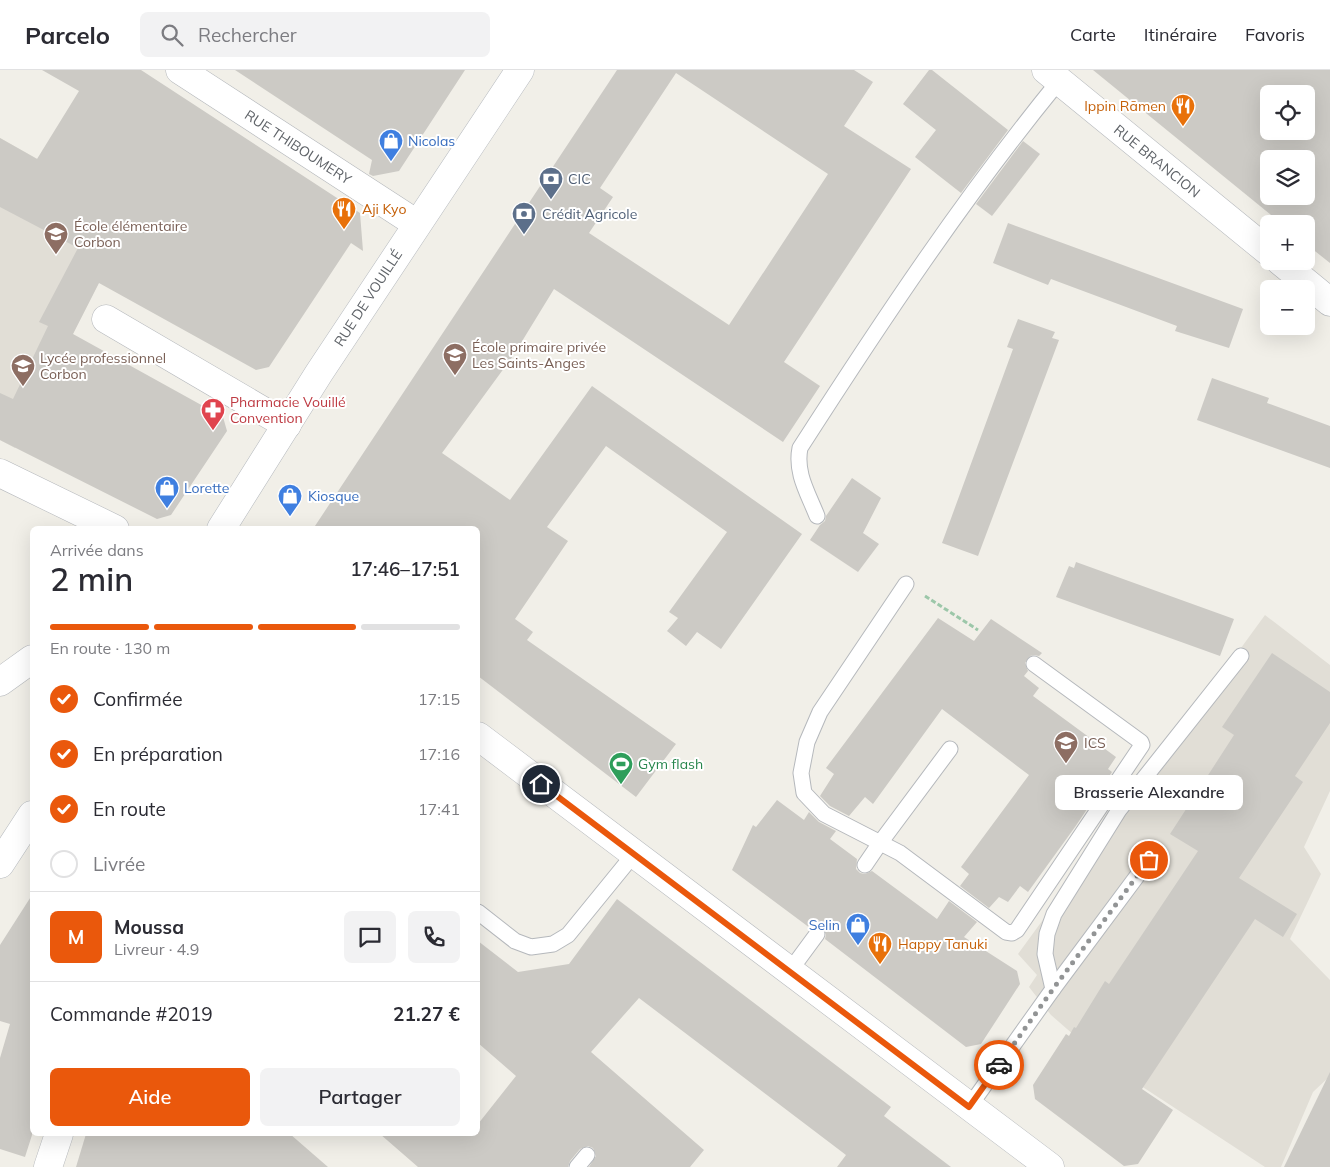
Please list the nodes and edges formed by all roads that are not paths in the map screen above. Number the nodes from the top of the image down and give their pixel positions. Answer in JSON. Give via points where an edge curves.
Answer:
{"nodes":[{"id":1,"x":180,"y":70,"type":"edge"},
{"id":2,"x":520,"y":70,"type":"edge"},
{"id":3,"x":1052,"y":75,"type":"edge"},
{"id":4,"x":417,"y":224,"type":"junction"},
{"id":5,"x":1260,"y":245,"type":"edge"},
{"id":6,"x":1291,"y":270,"type":"edge"},
{"id":7,"x":1330,"y":302,"type":"edge"},
{"id":8,"x":106,"y":319,"type":"dead end"},
{"id":9,"x":287,"y":425,"type":"junction"},
{"id":10,"x":0,"y":473,"type":"edge"},
{"id":11,"x":818,"y":516,"type":"dead end"},
{"id":12,"x":104,"y":526,"type":"edge"},
{"id":13,"x":223,"y":526,"type":"edge"},
{"id":14,"x":906,"y":584,"type":"road end"},
{"id":15,"x":1241,"y":656,"type":"dead end"},
{"id":16,"x":30,"y":660,"type":"edge"},
{"id":17,"x":1034,"y":664,"type":"dead end"},
{"id":18,"x":0,"y":682,"type":"edge"},
{"id":19,"x":480,"y":738,"type":"edge"},
{"id":20,"x":950,"y":749,"type":"dead end"},
{"id":21,"x":30,"y":818,"type":"edge"},
{"id":22,"x":880,"y":842,"type":"junction"},
{"id":23,"x":634,"y":854,"type":"junction"},
{"id":24,"x":1149,"y":860,"type":"dead end"},
{"id":25,"x":0,"y":864,"type":"edge"},
{"id":26,"x":866,"y":866,"type":"dead end"},
{"id":27,"x":480,"y":914,"type":"edge"},
{"id":28,"x":817,"y":934,"type":"dead end"},
{"id":29,"x":789,"y":972,"type":"junction"},
{"id":30,"x":1053,"y":989,"type":"junction"},
{"id":31,"x":969,"y":1107,"type":"junction"},
{"id":32,"x":58,"y":1136,"type":"edge"},
{"id":33,"x":587,"y":1155,"type":"dead end"},
{"id":34,"x":48,"y":1167,"type":"edge"},
{"id":35,"x":577,"y":1167,"type":"edge"},
{"id":36,"x":1050,"y":1167,"type":"edge"}],
"edges":[{"from":1,"to":4,"type":"street","name":"RUE THIBOUMERY"},
{"from":2,"to":4,"type":"street","name":"RUE DE VOUILLÉ"},
{"from":3,"to":5,"type":"street","name":"RUE BRANCION"},
{"from":3,"to":11,"type":"lane","via":[[1031,114],[934,244],[800,448],[800,475]]},
{"from":4,"to":9,"type":"street","name":"RUE DE VOUILLÉ"},
{"from":6,"to":7,"type":"street"},
{"from":8,"to":9,"type":"street"},
{"from":9,"to":13,"type":"street","name":"RUE DE VOUILLÉ"},
{"from":10,"to":12,"type":"street"},
{"from":14,"to":22,"type":"lane","via":[[820,712],[807,742],[801,773],[804,793],[824,814]]},
{"from":15,"to":30,"type":"lane","via":[[1119,810],[1054,914],[1045,954]]},
{"from":16,"to":18,"type":"street"},
{"from":17,"to":22,"type":"lane","via":[[1142,744],[1017,930],[1006,932],[900,853]]},
{"from":19,"to":23,"type":"street"},
{"from":20,"to":22,"type":"lane"},
{"from":21,"to":25,"type":"street"},
{"from":22,"to":26,"type":"lane"},
{"from":23,"to":27,"type":"lane","via":[[568,935],[553,944],[531,947],[515,941]]},
{"from":23,"to":29,"type":"street"},
{"from":24,"to":30,"type":"lane"},
{"from":28,"to":29,"type":"lane"},
{"from":29,"to":31,"type":"street"},
{"from":30,"to":31,"type":"lane"},
{"from":31,"to":36,"type":"street"},
{"from":32,"to":34,"type":"street"},
{"from":33,"to":35,"type":"lane"}]}
